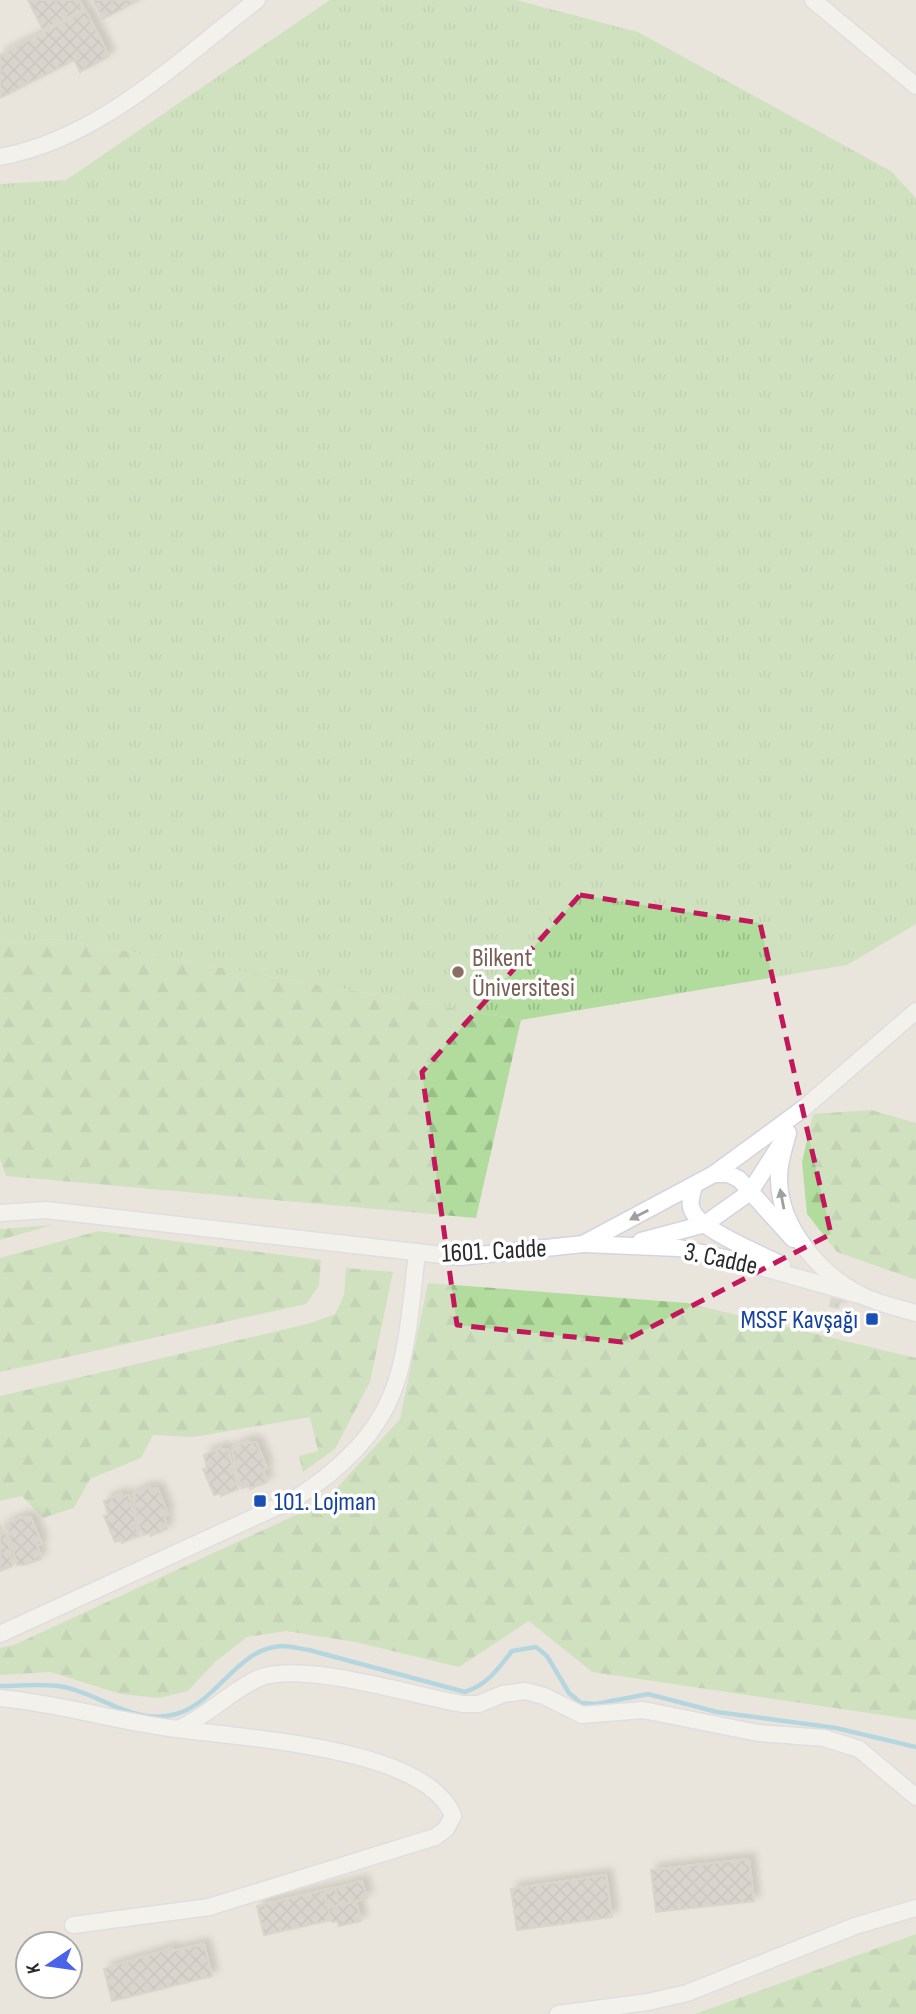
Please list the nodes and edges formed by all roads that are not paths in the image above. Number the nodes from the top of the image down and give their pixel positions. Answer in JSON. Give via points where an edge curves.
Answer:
{"nodes":[{"id":1,"x":257,"y":0,"type":"edge"},
{"id":2,"x":813,"y":0,"type":"edge"},
{"id":3,"x":916,"y":86,"type":"edge"},
{"id":4,"x":0,"y":157,"type":"edge"},
{"id":5,"x":916,"y":1011,"type":"edge"},
{"id":6,"x":804,"y":1108,"type":"junction"},
{"id":7,"x":788,"y":1133,"type":"junction"},
{"id":8,"x":714,"y":1174,"type":"junction"},
{"id":9,"x":694,"y":1186,"type":"junction"},
{"id":10,"x":750,"y":1192,"type":"junction"},
{"id":11,"x":0,"y":1213,"type":"edge"},
{"id":12,"x":705,"y":1224,"type":"junction"},
{"id":13,"x":583,"y":1244,"type":"junction"},
{"id":14,"x":631,"y":1244,"type":"junction"},
{"id":15,"x":417,"y":1252,"type":"junction"},
{"id":16,"x":813,"y":1258,"type":"junction"},
{"id":17,"x":809,"y":1280,"type":"junction"},
{"id":18,"x":863,"y":1296,"type":"junction"},
{"id":19,"x":916,"y":1314,"type":"edge"},
{"id":20,"x":0,"y":1634,"type":"edge"},
{"id":21,"x":0,"y":1698,"type":"edge"},
{"id":22,"x":178,"y":1729,"type":"junction"},
{"id":23,"x":916,"y":1797,"type":"edge"},
{"id":24,"x":916,"y":1908,"type":"edge"},
{"id":25,"x":73,"y":1925,"type":"dead end"},
{"id":26,"x":558,"y":2014,"type":"edge"}],
"edges":[{"from":1,"to":4,"type":"street","via":[[108,114],[32,151]]},
{"from":2,"to":3,"type":"street"},
{"from":5,"to":6,"type":"street","name":"1601. Cadde"},
{"from":6,"to":7,"type":"street","name":"3. Cadde"},
{"from":6,"to":8,"type":"street","name":"1601. Cadde"},
{"from":7,"to":10,"type":"street","name":"3. Cadde"},
{"from":16,"to":7,"type":"street","one_way":true,"via":[[786,1218],[780,1197]]},
{"from":8,"to":9,"type":"street","name":"1601. Cadde"},
{"from":8,"to":10,"type":"street","name":"3. Cadde","via":[[739,1179]]},
{"from":9,"to":12,"type":"street","name":"3. Cadde","via":[[693,1213]]},
{"from":9,"to":13,"type":"street","name":"1601. Cadde","one_way":true},
{"from":10,"to":12,"type":"street","name":"3. Cadde"},
{"from":10,"to":16,"type":"street","name":"3. Cadde"},
{"from":11,"to":15,"type":"street","name":"1601. Cadde","via":[[46,1210]]},
{"from":12,"to":14,"type":"street","name":"3. Cadde"},
{"from":12,"to":17,"type":"street","name":"3. Cadde"},
{"from":13,"to":14,"type":"street","name":"3. Cadde"},
{"from":13,"to":15,"type":"street","name":"1601. Cadde","via":[[460,1257]]},
{"from":14,"to":17,"type":"street","name":"3. Cadde","via":[[679,1248]]},
{"from":15,"to":20,"type":"street","via":[[407,1329],[391,1396],[360,1446],[296,1498]]},
{"from":16,"to":18,"type":"street"},
{"from":17,"to":18,"type":"street","name":"3. Cadde"},
{"from":18,"to":19,"type":"street","name":"3. Cadde"},
{"from":21,"to":22,"type":"street"},
{"from":22,"to":23,"type":"street","via":[[259,1678],[286,1672],[463,1704],[525,1692],[582,1715],[643,1710],[758,1733],[824,1738],[859,1749]]},
{"from":22,"to":25,"type":"street","via":[[277,1738],[386,1765],[447,1800],[453,1816],[435,1837],[243,1898],[209,1907]]},
{"from":24,"to":26,"type":"street","via":[[855,1926],[687,1993]]}]}
